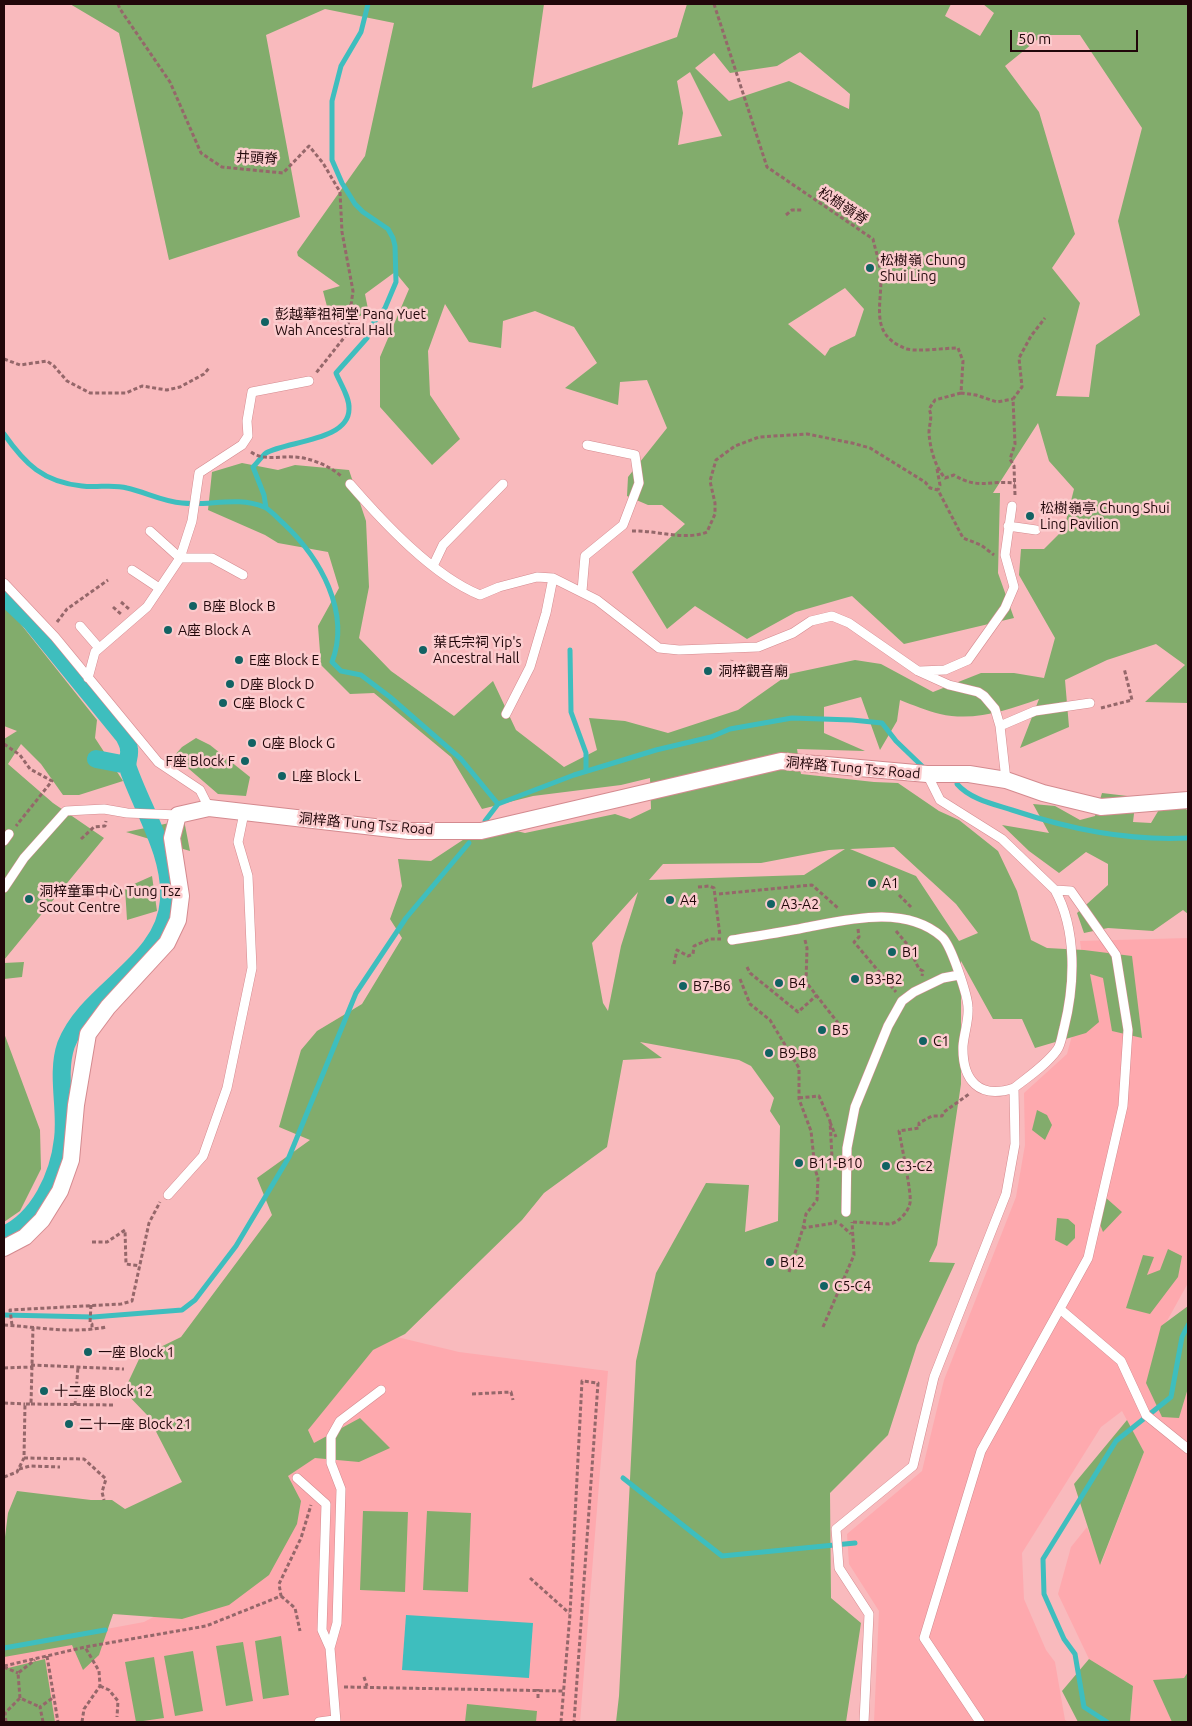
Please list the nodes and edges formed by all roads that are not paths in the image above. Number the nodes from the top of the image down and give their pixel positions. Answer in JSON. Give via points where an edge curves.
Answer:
{"nodes":[{"id":1,"x":309,"y":381,"type":"road end"},
{"id":2,"x":587,"y":445,"type":"dead end"},
{"id":3,"x":350,"y":484,"type":"road end"},
{"id":4,"x":503,"y":484,"type":"dead end"},
{"id":5,"x":1012,"y":506,"type":"road end"},
{"id":6,"x":1008,"y":526,"type":"junction"},
{"id":7,"x":1036,"y":530,"type":"dead end"},
{"id":8,"x":150,"y":532,"type":"dead end"},
{"id":9,"x":180,"y":558,"type":"junction"},
{"id":10,"x":433,"y":566,"type":"junction"},
{"id":11,"x":132,"y":570,"type":"dead end"},
{"id":12,"x":243,"y":574,"type":"dead end"},
{"id":13,"x":553,"y":578,"type":"junction"},
{"id":14,"x":4,"y":583,"type":"edge"},
{"id":15,"x":159,"y":588,"type":"junction"},
{"id":16,"x":582,"y":591,"type":"junction"},
{"id":17,"x":80,"y":626,"type":"dead end"},
{"id":18,"x":99,"y":648,"type":"junction"},
{"id":19,"x":918,"y":671,"type":"junction"},
{"id":20,"x":88,"y":678,"type":"junction"},
{"id":21,"x":1090,"y":703,"type":"road end"},
{"id":22,"x":506,"y":714,"type":"dead end"},
{"id":23,"x":1000,"y":726,"type":"junction"},
{"id":24,"x":927,"y":774,"type":"junction"},
{"id":25,"x":1006,"y":780,"type":"junction"},
{"id":26,"x":1188,"y":800,"type":"edge"},
{"id":27,"x":210,"y":808,"type":"junction"},
{"id":28,"x":244,"y":813,"type":"junction"},
{"id":29,"x":172,"y":815,"type":"junction"},
{"id":30,"x":4,"y":888,"type":"edge"},
{"id":31,"x":1055,"y":890,"type":"junction"},
{"id":32,"x":732,"y":940,"type":"road end"},
{"id":33,"x":959,"y":975,"type":"junction"},
{"id":34,"x":1014,"y":1088,"type":"junction"},
{"id":35,"x":168,"y":1195,"type":"road end"},
{"id":36,"x":842,"y":1214,"type":"road end"},
{"id":37,"x":4,"y":1248,"type":"edge"},
{"id":38,"x":1060,"y":1309,"type":"junction"},
{"id":39,"x":380,"y":1390,"type":"dead end"},
{"id":40,"x":1188,"y":1449,"type":"edge"},
{"id":41,"x":297,"y":1478,"type":"dead end"},
{"id":42,"x":330,"y":1648,"type":"junction"},
{"id":43,"x":335,"y":1721,"type":"edge"},
{"id":44,"x":319,"y":1722,"type":"edge"},
{"id":45,"x":864,"y":1722,"type":"edge"},
{"id":46,"x":980,"y":1722,"type":"edge"}],
"edges":[{"from":1,"to":9,"type":"lane","via":[[252,392],[248,436],[242,446],[199,473],[192,521]]},
{"from":2,"to":16,"type":"lane","via":[[635,455],[639,483],[623,525],[585,556]]},
{"from":3,"to":10,"type":"lane","via":[[380,518]]},
{"from":4,"to":10,"type":"lane","via":[[443,545]]},
{"from":5,"to":6,"type":"lane"},
{"from":6,"to":7,"type":"lane"},
{"from":6,"to":19,"type":"lane","via":[[1005,561],[1014,587],[1005,608],[968,660],[945,670]]},
{"from":8,"to":9,"type":"lane"},
{"from":9,"to":12,"type":"lane","via":[[212,558]]},
{"from":9,"to":15,"type":"lane"},
{"from":10,"to":13,"type":"lane","via":[[463,589],[480,595],[537,577]]},
{"from":11,"to":15,"type":"lane"},
{"from":13,"to":16,"type":"lane"},
{"from":13,"to":22,"type":"lane","via":[[530,666]]},
{"from":14,"to":20,"type":"lane"},
{"from":15,"to":18,"type":"lane","via":[[147,607]]},
{"from":16,"to":19,"type":"lane","via":[[659,648],[758,647],[810,622],[832,616],[857,628]]},
{"from":17,"to":18,"type":"lane"},
{"from":18,"to":20,"type":"lane"},
{"from":19,"to":23,"type":"lane","via":[[984,696],[995,709]]},
{"from":20,"to":27,"type":"lane","via":[[158,762],[200,790]]},
{"from":21,"to":23,"type":"lane","via":[[1035,711]]},
{"from":23,"to":25,"type":"lane"},
{"from":24,"to":25,"type":"street","name":"洞梓路 Tung Tsz Road","via":[[969,774]]},
{"from":24,"to":28,"type":"street","name":"洞梓路 Tung Tsz Road","via":[[782,761],[481,831],[409,831],[342,821]]},
{"from":24,"to":31,"type":"lane","via":[[940,800],[1002,838]]},
{"from":25,"to":26,"type":"street","name":"洞梓路 Tung Tsz Road","via":[[1101,807]]},
{"from":27,"to":28,"type":"street","name":"洞梓路 Tung Tsz Road"},
{"from":27,"to":29,"type":"street","name":"洞梓路 Tung Tsz Road"},
{"from":28,"to":35,"type":"lane","via":[[238,842],[248,876],[252,968],[227,1088],[203,1156]]},
{"from":29,"to":30,"type":"lane","via":[[104,809],[66,811],[24,858]]},
{"from":29,"to":37,"type":"street","via":[[172,838],[181,896],[178,920],[168,943],[108,1007],[88,1034],[71,1160],[60,1191],[42,1220],[25,1237]]},
{"from":31,"to":34,"type":"lane","via":[[1068,925],[1073,963],[1066,1019],[1058,1049]]},
{"from":31,"to":38,"type":"lane","via":[[1071,891],[1116,955],[1128,1030],[1123,1106],[1088,1258]]},
{"from":32,"to":33,"type":"lane","via":[[883,917],[923,926],[943,938],[953,954]]},
{"from":33,"to":34,"type":"lane","via":[[969,1007],[963,1047],[969,1078],[976,1087],[991,1093]]},
{"from":33,"to":36,"type":"lane","via":[[942,978],[914,992],[902,1001],[888,1026],[855,1107],[847,1148]]},
{"from":34,"to":45,"type":"lane","via":[[1015,1144],[1006,1194],[934,1377],[913,1466],[836,1529],[839,1568],[869,1614]]},
{"from":38,"to":40,"type":"lane","via":[[1121,1361],[1146,1415]]},
{"from":38,"to":46,"type":"lane","via":[[982,1452],[924,1638]]},
{"from":39,"to":42,"type":"lane","via":[[340,1421],[331,1437],[330,1463],[341,1489],[337,1623]]},
{"from":41,"to":42,"type":"lane","via":[[326,1504],[322,1630]]},
{"from":42,"to":43,"type":"lane"},
{"from":43,"to":44,"type":"lane"}]}
